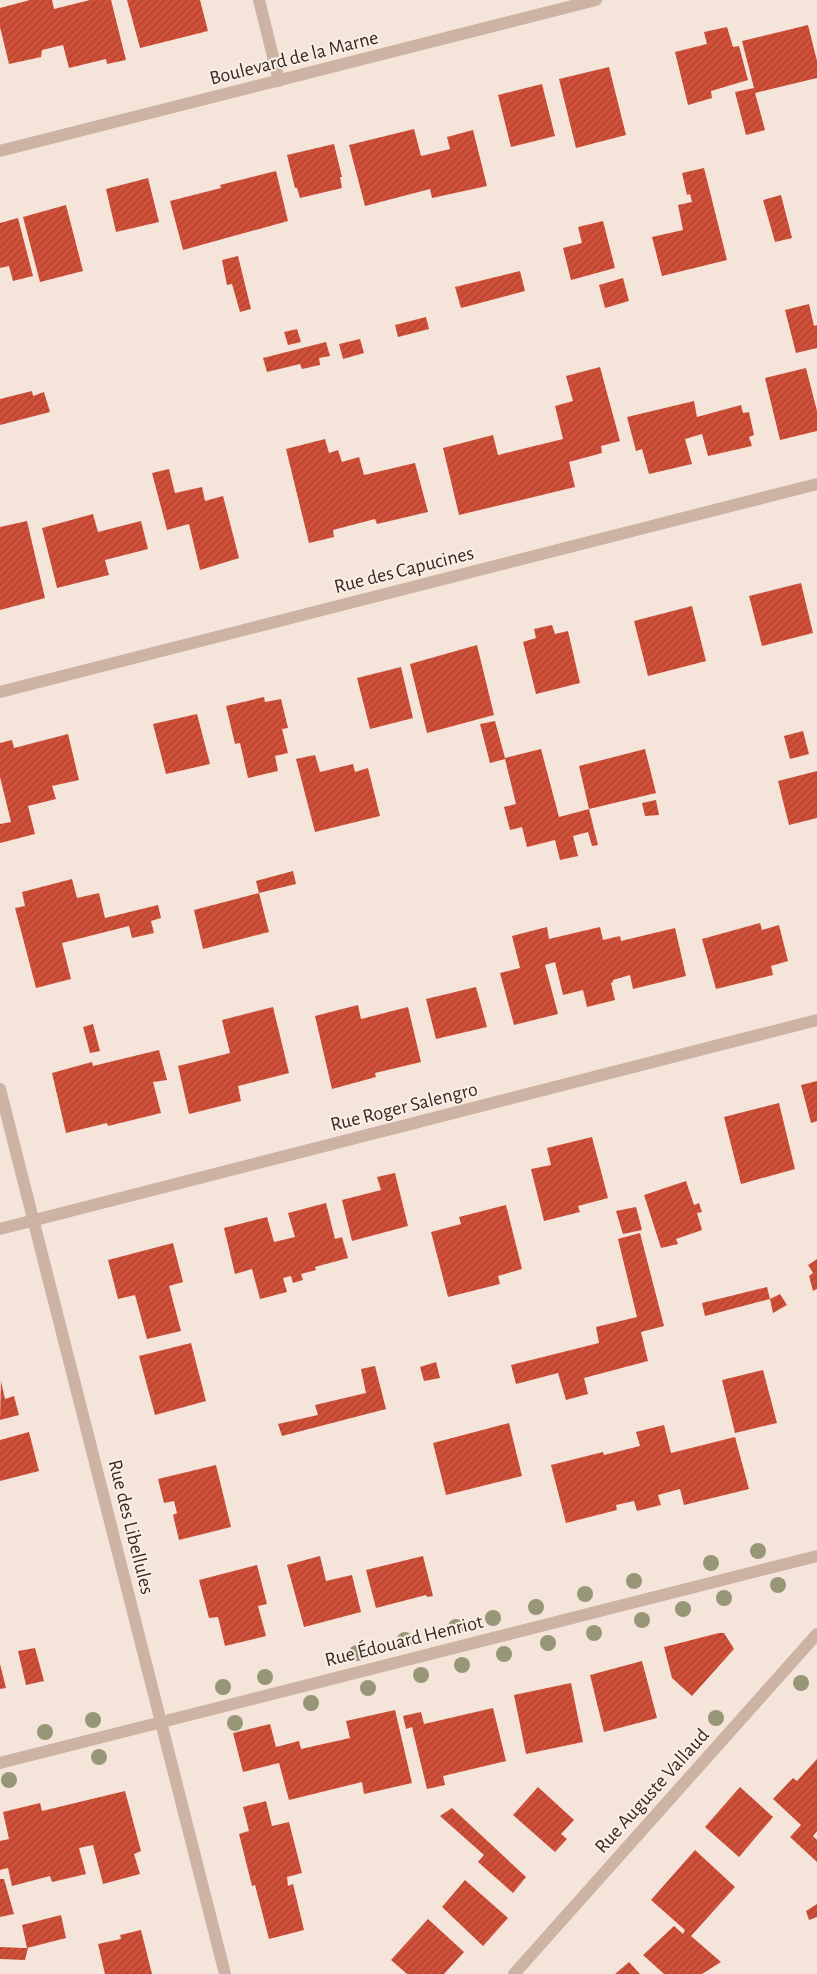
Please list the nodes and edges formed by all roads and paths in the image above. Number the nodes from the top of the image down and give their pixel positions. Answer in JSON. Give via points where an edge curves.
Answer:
{"nodes":[{"id":1,"x":259,"y":0,"type":"edge"},
{"id":2,"x":596,"y":0,"type":"edge"},
{"id":3,"x":279,"y":81,"type":"junction"},
{"id":4,"x":0,"y":151,"type":"edge"},
{"id":5,"x":817,"y":484,"type":"edge"},
{"id":6,"x":0,"y":692,"type":"edge"},
{"id":7,"x":817,"y":1020,"type":"edge"},
{"id":8,"x":0,"y":1089,"type":"edge"},
{"id":9,"x":34,"y":1221,"type":"junction"},
{"id":10,"x":0,"y":1229,"type":"edge"},
{"id":11,"x":817,"y":1556,"type":"edge"},
{"id":12,"x":817,"y":1634,"type":"edge"},
{"id":13,"x":161,"y":1722,"type":"junction"},
{"id":14,"x":0,"y":1763,"type":"edge"},
{"id":15,"x":225,"y":1974,"type":"edge"},
{"id":16,"x":514,"y":1974,"type":"edge"}],
"edges":[{"from":1,"to":3,"type":"street"},
{"from":2,"to":3,"type":"street","name":"Boulevard de la Marne"},
{"from":3,"to":4,"type":"street","name":"Boulevard de la Marne"},
{"from":5,"to":6,"type":"street","name":"Rue des Capucines"},
{"from":7,"to":9,"type":"street","name":"Rue Roger Salengro"},
{"from":8,"to":9,"type":"street","name":"Rue des Libellules"},
{"from":9,"to":10,"type":"street","name":"Rue Roger Salengro"},
{"from":9,"to":13,"type":"street","name":"Rue des Libellules"},
{"from":11,"to":13,"type":"street","name":"Rue Édouard Henriot"},
{"from":12,"to":16,"type":"street","name":"Rue Auguste Vallaud"},
{"from":13,"to":14,"type":"street","name":"Rue Édouard Henriot"},
{"from":13,"to":15,"type":"street","name":"Rue des Libellules"}]}
